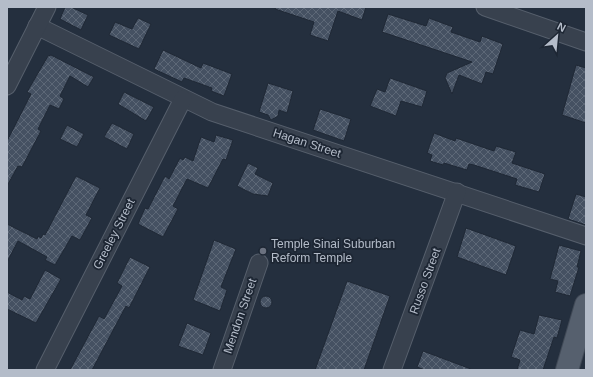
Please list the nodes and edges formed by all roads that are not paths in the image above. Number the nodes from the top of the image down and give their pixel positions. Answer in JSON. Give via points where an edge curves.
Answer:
{"nodes":[{"id":1,"x":47,"y":7,"type":"edge"},
{"id":2,"x":485,"y":7,"type":"edge"},
{"id":3,"x":37,"y":26,"type":"junction"},
{"id":4,"x":586,"y":42,"type":"edge"},
{"id":5,"x":7,"y":86,"type":"edge"},
{"id":6,"x":183,"y":99,"type":"junction"},
{"id":7,"x":457,"y":192,"type":"junction"},
{"id":8,"x":586,"y":236,"type":"edge"},
{"id":9,"x":259,"y":263,"type":"dead end"},
{"id":10,"x":586,"y":309,"type":"edge"},
{"id":11,"x":45,"y":370,"type":"edge"},
{"id":12,"x":222,"y":370,"type":"edge"},
{"id":13,"x":392,"y":370,"type":"edge"},
{"id":14,"x":568,"y":370,"type":"edge"}],
"edges":[{"from":1,"to":3,"type":"street"},
{"from":2,"to":4,"type":"street"},
{"from":3,"to":5,"type":"street"},
{"from":3,"to":6,"type":"street","name":"Hagan Street"},
{"from":6,"to":7,"type":"street","name":"Hagan Street","via":[[230,118]]},
{"from":6,"to":11,"type":"street","name":"Greeley Street"},
{"from":7,"to":8,"type":"street","name":"Hagan Street"},
{"from":7,"to":13,"type":"street","name":"Russo Street"},
{"from":9,"to":12,"type":"street","name":"Mendon Street"},
{"from":10,"to":14,"type":"main road"}]}
